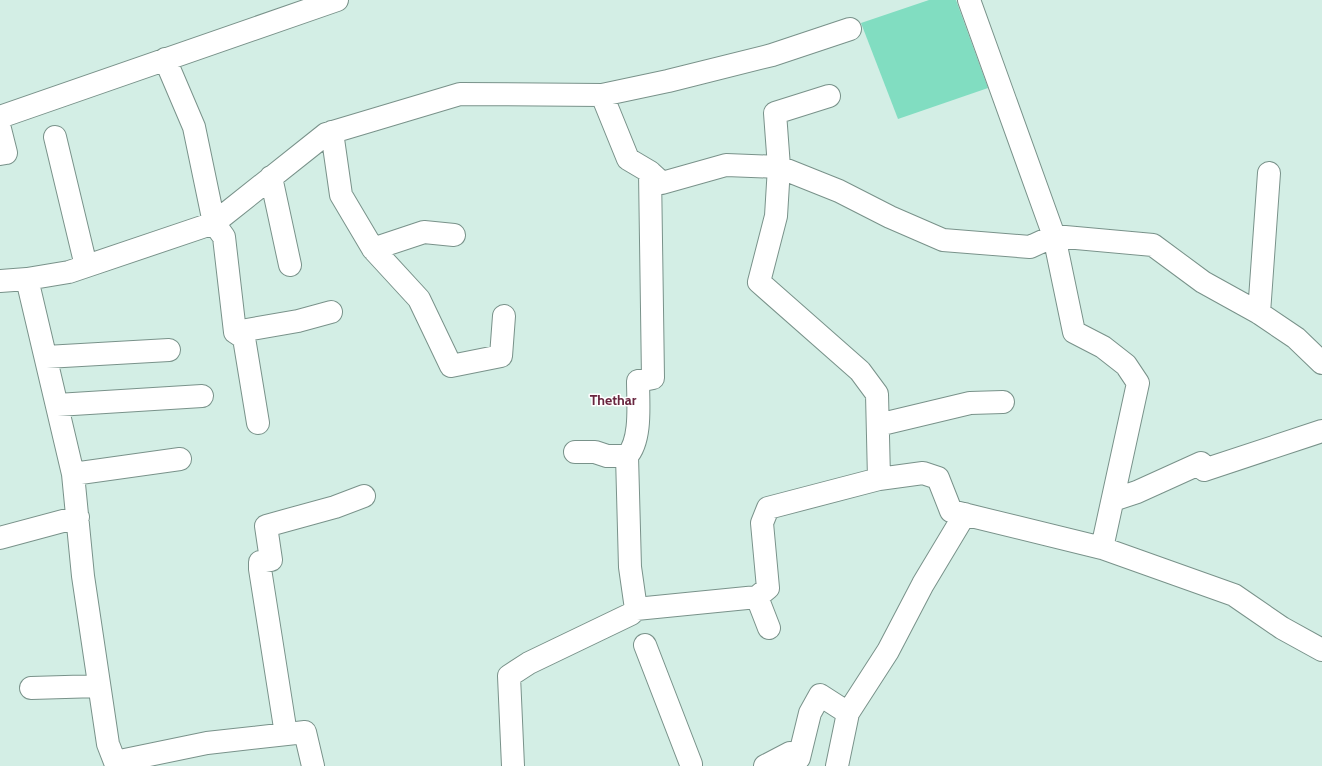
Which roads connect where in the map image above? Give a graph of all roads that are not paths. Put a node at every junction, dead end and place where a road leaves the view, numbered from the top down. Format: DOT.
graph roads {
  1 [pos="337,0"];
  2 [pos="969,0"];
  3 [pos="850,29"];
  4 [pos="165,60"];
  5 [pos="602,95"];
  6 [pos="829,96"];
  7 [pos="0,117"];
  8 [pos="0,129"];
  9 [pos="332,132"];
  10 [pos="55,137"];
  11 [pos="0,154"];
  12 [pos="779,167"];
  13 [pos="650,172"];
  14 [pos="1269,173"];
  15 [pos="271,177"];
  16 [pos="214,223"];
  17 [pos="454,235"];
  18 [pos="1054,236"];
  19 [pos="373,249"];
  20 [pos="290,265"];
  21 [pos="86,266"];
  22 [pos="27,279"];
  23 [pos="0,281"];
  24 [pos="331,312"];
  25 [pos="1259,313"];
  26 [pos="504,316"];
  27 [pos="235,332"];
  28 [pos="169,350"];
  29 [pos="46,357"];
  30 [pos="1322,363"];
  31 [pos="202,396"];
  32 [pos="1003,402"];
  33 [pos="57,405"];
  34 [pos="258,423"];
  35 [pos="878,425"];
  36 [pos="1322,431"];
  37 [pos="576,452"];
  38 [pos="627,456"];
  39 [pos="180,459"];
  40 [pos="74,474"];
  41 [pos="879,479"];
  42 [pos="364,496"];
  43 [pos="1113,500"];
  44 [pos="965,514"];
  45 [pos="78,517"];
  46 [pos="0,538"];
  47 [pos="1102,548"];
  48 [pos="757,597"];
  49 [pos="636,609"];
  50 [pos="769,628"];
  51 [pos="645,645"];
  52 [pos="1322,650"];
  53 [pos="99,686"];
  54 [pos="31,688"];
  55 [pos="848,713"];
  56 [pos="286,734"];
  57 [pos="688,765"];
  58 [pos="313,766"];
  59 [pos="513,766"];
  60 [pos="765,766"];
  61 [pos="838,766"];
  1 -- 4 [label="street"];
  2 -- 18 [label="street"];
  3 -- 5 [label="street"];
  4 -- 7 [label="street"];
  4 -- 16 [label="street"];
  5 -- 9 [label="street"];
  5 -- 13 [label="street"];
  6 -- 12 [label="street"];
  8 -- 11 [label="street"];
  9 -- 15 [label="street"];
  9 -- 19 [label="street"];
  10 -- 21 [label="street"];
  12 -- 13 [label="street"];
  12 -- 18 [label="street"];
  12 -- 35 [label="street"];
  13 -- 38 [label="street"];
  14 -- 25 [label="street"];
  15 -- 16 [label="street"];
  15 -- 20 [label="street"];
  16 -- 21 [label="street"];
  16 -- 27 [label="street"];
  17 -- 19 [label="street"];
  18 -- 25 [label="street"];
  18 -- 43 [label="street"];
  19 -- 26 [label="street"];
  21 -- 22 [label="street"];
  22 -- 23 [label="street"];
  22 -- 29 [label="street"];
  24 -- 27 [label="street"];
  25 -- 30 [label="street"];
  27 -- 34 [label="street"];
  28 -- 29 [label="street"];
  29 -- 33 [label="street"];
  31 -- 33 [label="street"];
  32 -- 35 [label="street"];
  33 -- 40 [label="street"];
  35 -- 41 [label="street"];
  36 -- 43 [label="street"];
  37 -- 38 [label="street"];
  38 -- 49 [label="street"];
  39 -- 40 [label="street"];
  40 -- 45 [label="street"];
  41 -- 44 [label="street"];
  41 -- 48 [label="street"];
  42 -- 56 [label="street"];
  43 -- 47 [label="street"];
  44 -- 47 [label="street"];
  44 -- 55 [label="street"];
  45 -- 46 [label="street"];
  45 -- 53 [label="street"];
  47 -- 52 [label="street"];
  48 -- 49 [label="street"];
  48 -- 50 [label="street"];
  49 -- 59 [label="street"];
  51 -- 57 [label="street"];
  53 -- 54 [label="street"];
  53 -- 56 [label="street"];
  55 -- 60 [label="street"];
  55 -- 61 [label="street"];
  56 -- 58 [label="street"];
}
